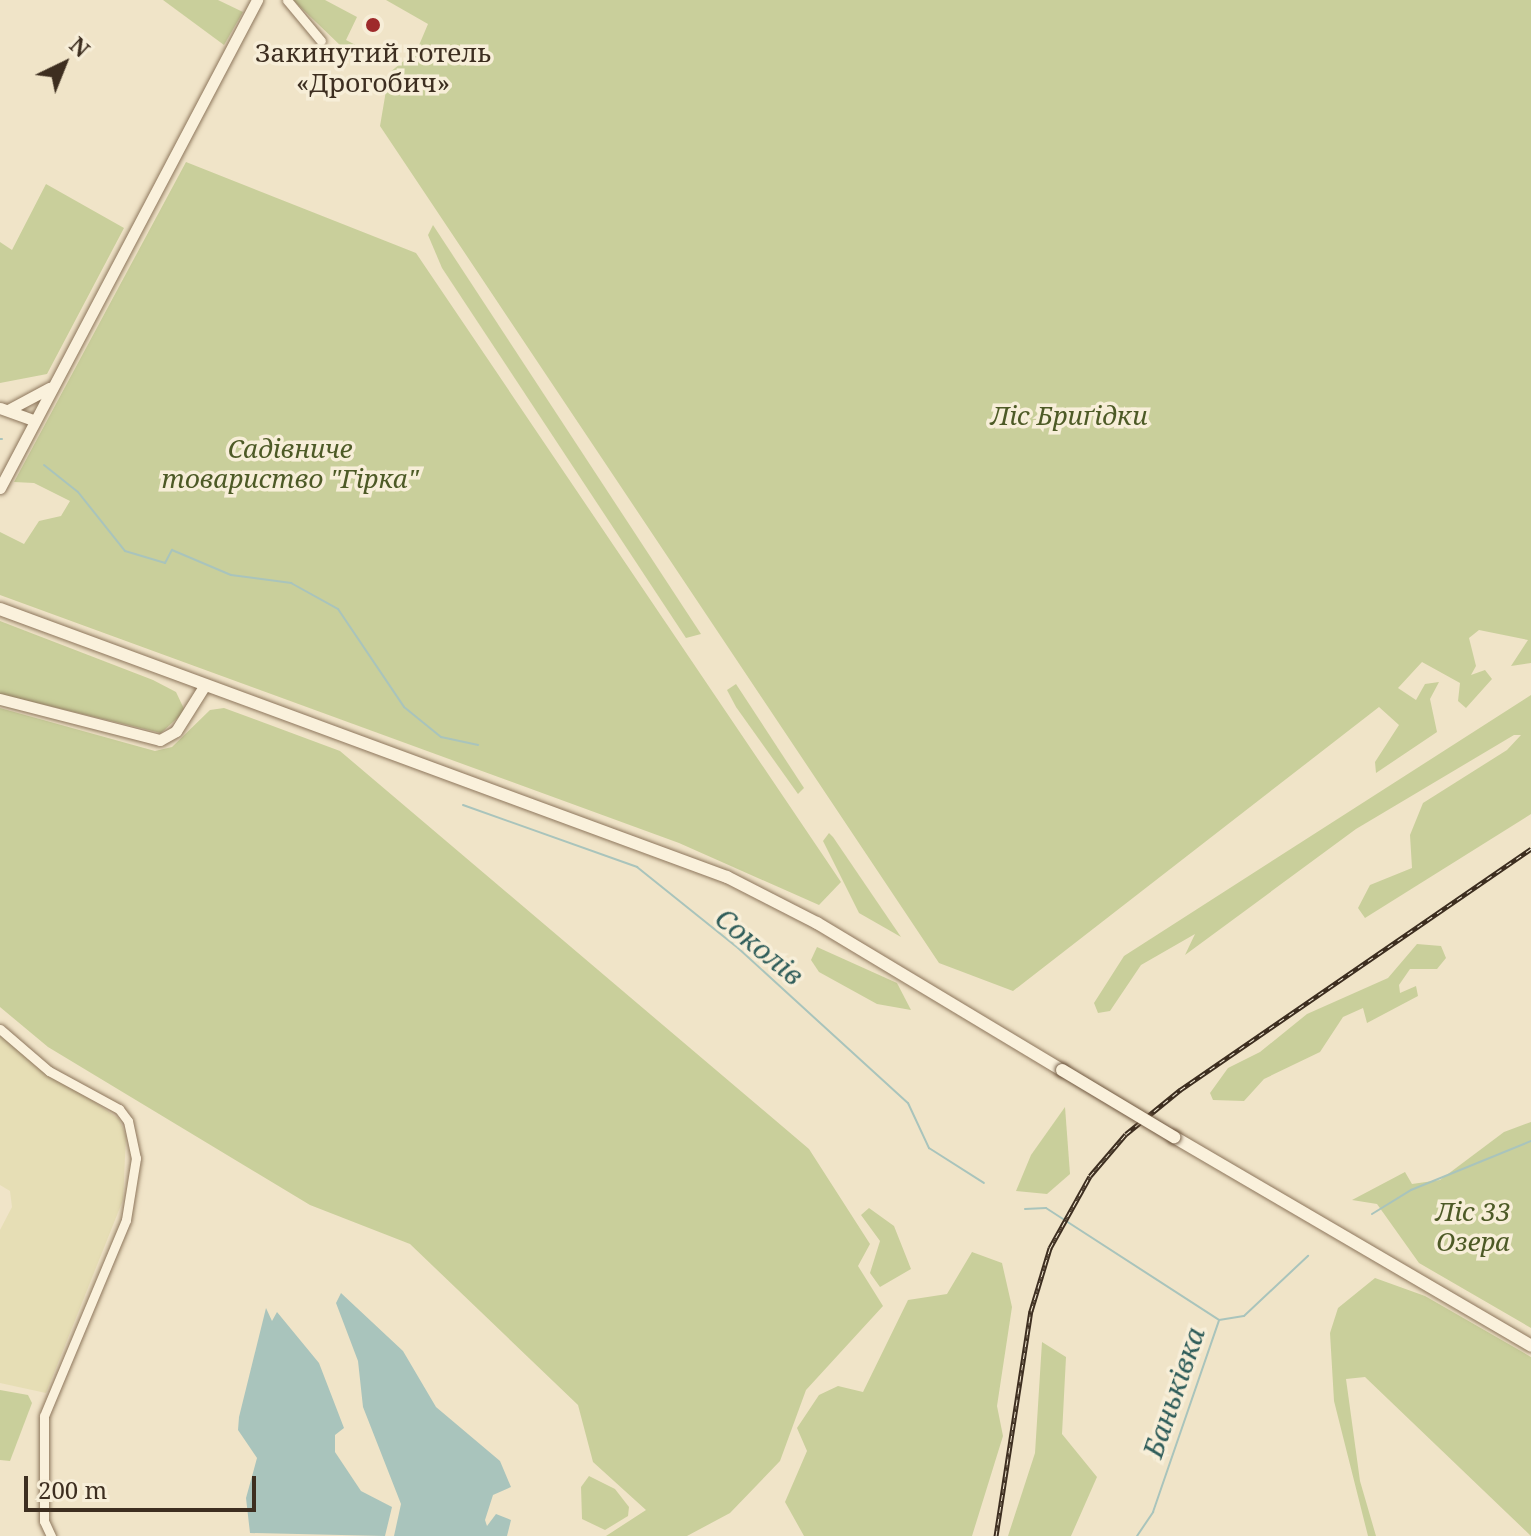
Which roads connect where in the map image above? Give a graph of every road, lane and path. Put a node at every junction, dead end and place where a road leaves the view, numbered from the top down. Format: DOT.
graph roads {
  1 [pos="257,0"];
  2 [pos="287,0"];
  3 [pos="321,41"];
  4 [pos="55,381"];
  5 [pos="4,409"];
  6 [pos="35,421"];
  7 [pos="0,488"];
  8 [pos="0,609"];
  9 [pos="205,685"];
  10 [pos="0,699"];
  11 [pos="0,1029"];
  12 [pos="1531,1346"];
  13 [pos="49,1536"];
  1 -- 4 [label="street"];
  2 -- 3 [label="street"];
  4 -- 5 [label="street"];
  4 -- 6 [label="street"];
  5 -- 6 [label="street"];
  6 -- 7 [label="street"];
  8 -- 9 [label="main road"];
  9 -- 10 [label="street"];
  9 -- 12 [label="main road, bridge"];
  11 -- 13 [label="street"];
}
